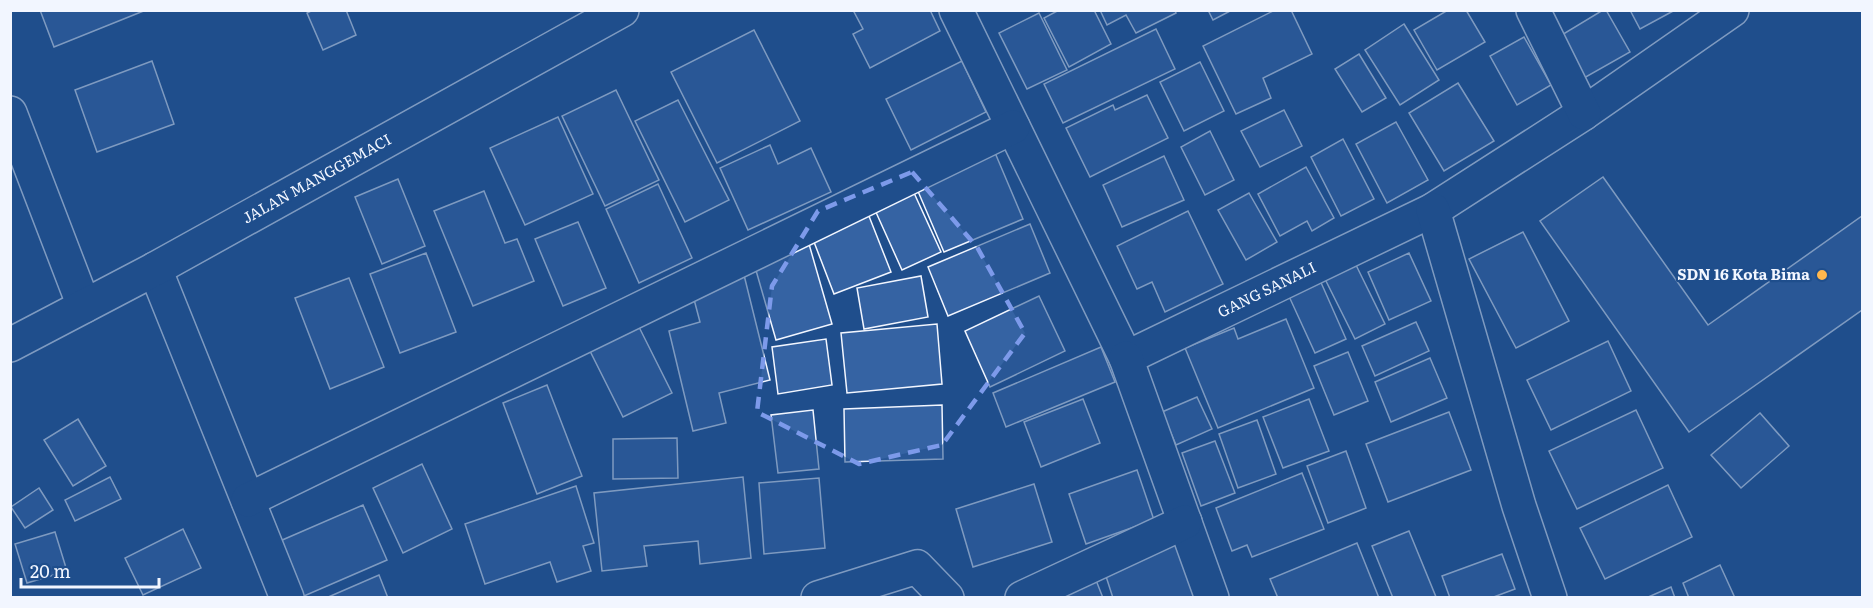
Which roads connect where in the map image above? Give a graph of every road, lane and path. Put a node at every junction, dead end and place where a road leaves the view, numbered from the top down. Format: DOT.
graph roads {
  1 [pos="622,10"];
  2 [pos="956,10"];
  3 [pos="1533,10"];
  4 [pos="1732,10"];
  5 [pos="10,112"];
  6 [pos="1584,113"];
  7 [pos="1013,127"];
  8 [pos="1433,210"];
  9 [pos="155,269"];
  10 [pos="84,306"];
  11 [pos="10,345"];
  12 [pos="1126,358"];
  13 [pos="248,500"];
  14 [pos="1185,522"];
  15 [pos="1540,595"];
  16 [pos="287,597"];
  17 [pos="818,597"];
  18 [pos="947,597"];
  19 [pos="1022,597"];
  20 [pos="1212,597"];
  1 -- 9 [label="street, JALAN MANGGEMACI"];
  2 -- 7 [label="street"];
  3 -- 6 [label="street"];
  4 -- 6 [label="street, GANG SANALI"];
  5 -- 10 [label="street"];
  6 -- 8 [label="street, GANG SANALI"];
  7 -- 12 [label="street"];
  7 -- 13 [label="street"];
  8 -- 12 [label="street, GANG SANALI"];
  8 -- 15 [label="street"];
  9 -- 10 [label="street, JALAN MANGGEMACI"];
  9 -- 13 [label="street"];
  10 -- 11 [label="street, JALAN MANGGEMACI"];
  12 -- 14 [label="street"];
  13 -- 16 [label="street"];
  14 -- 19 [label="street"];
  14 -- 20 [label="street"];
  17 -- 18 [label="street"];
}
